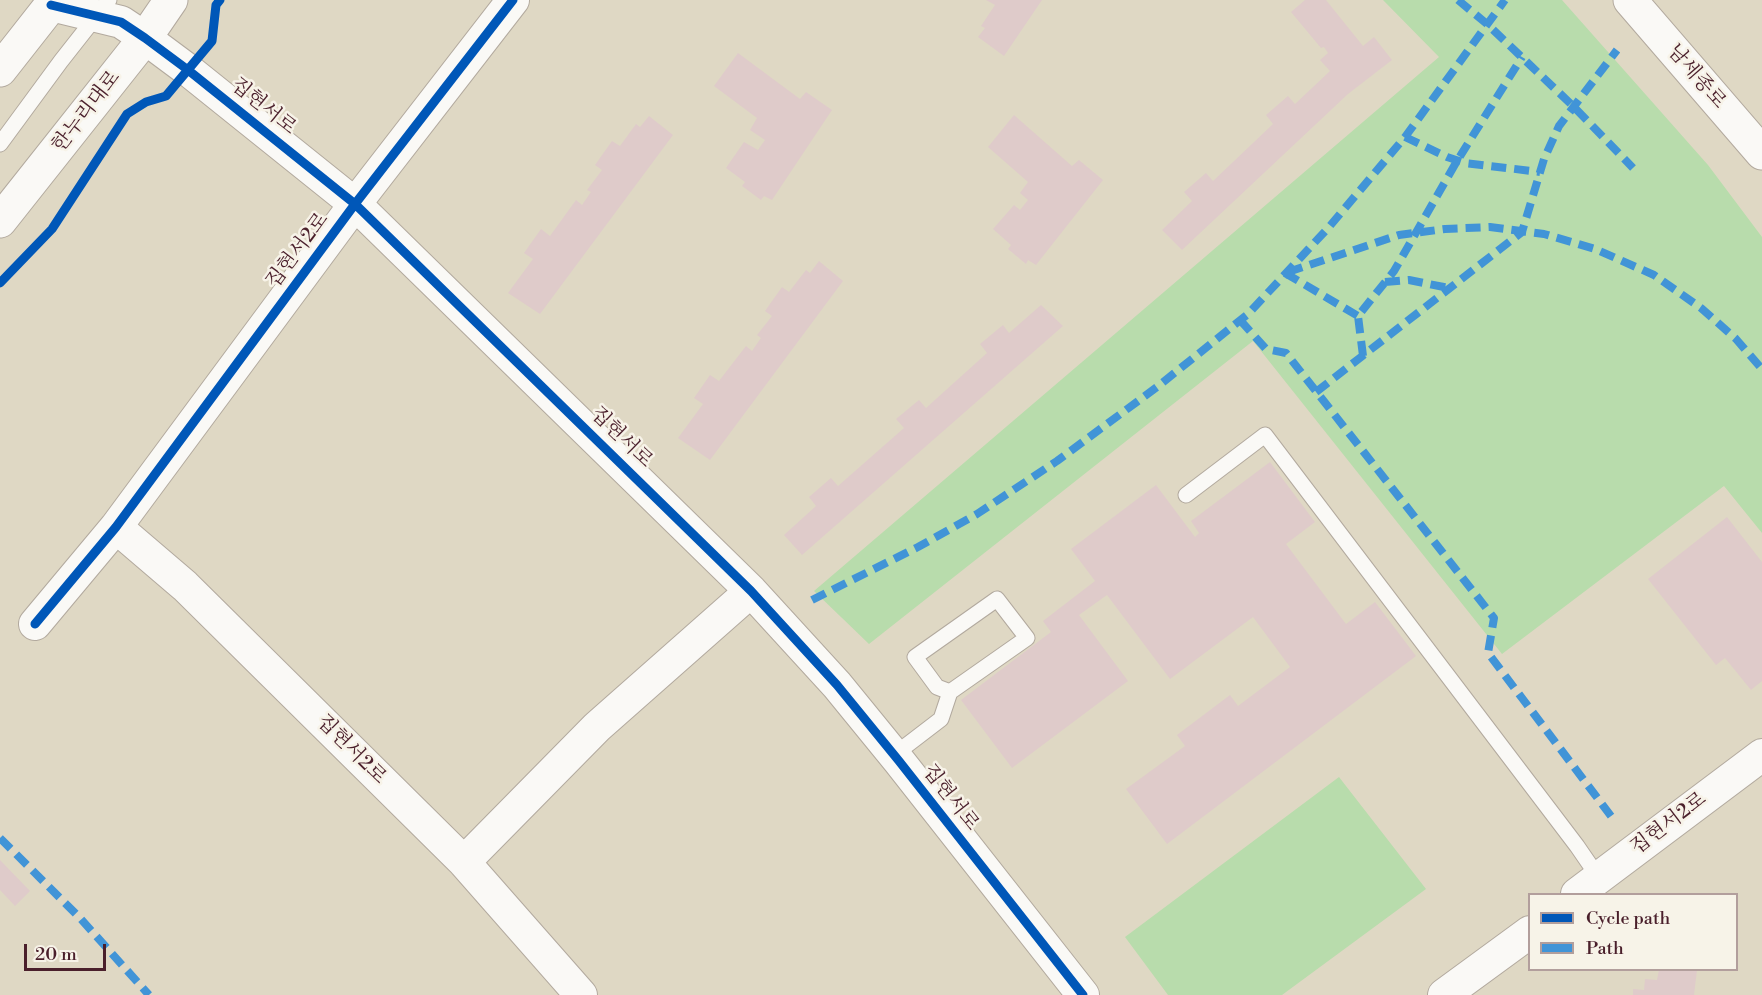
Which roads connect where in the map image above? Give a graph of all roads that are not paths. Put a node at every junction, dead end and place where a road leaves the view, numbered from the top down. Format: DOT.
graph roads {
  1 [pos="171,0"];
  2 [pos="513,0"];
  3 [pos="1630,0"];
  4 [pos="53,2"];
  5 [pos="103,8"];
  6 [pos="145,38"];
  7 [pos="0,70"];
  8 [pos="0,144"];
  9 [pos="1762,153"];
  10 [pos="355,204"];
  11 [pos="0,221"];
  12 [pos="1186,495"];
  13 [pos="116,527"];
  14 [pos="751,591"];
  15 [pos="35,624"];
  16 [pos="950,692"];
  17 [pos="894,755"];
  18 [pos="1762,755"];
  19 [pos="464,862"];
  20 [pos="1588,886"];
  21 [pos="1528,933"];
  22 [pos="581,995"];
  23 [pos="1083,995"];
  24 [pos="1444,995"];
  1 -- 6 [label="street, 한누리대로"];
  2 -- 10 [label="street, 집현서2로"];
  3 -- 9 [label="street, 남세종로"];
  4 -- 5 [label="street, 집현서로"];
  4 -- 7 [label="street"];
  5 -- 6 [label="street, 집현서로"];
  5 -- 8 [label="lane"];
  6 -- 10 [label="street, 집현서로"];
  6 -- 11 [label="street, 한누리대로"];
  10 -- 13 [label="street, 집현서2로"];
  10 -- 14 [label="street, 집현서로"];
  12 -- 20 [label="lane"];
  13 -- 15 [label="street"];
  13 -- 19 [label="street, 집현서2로"];
  14 -- 17 [label="street, 집현서로"];
  14 -- 19 [label="street"];
  16 -- 16 [label="lane"];
  16 -- 17 [label="lane"];
  17 -- 23 [label="street, 집현서로"];
  18 -- 20 [label="street, 집현서2로"];
  19 -- 22 [label="street, 집현서2로"];
  21 -- 24 [label="street"];
}
